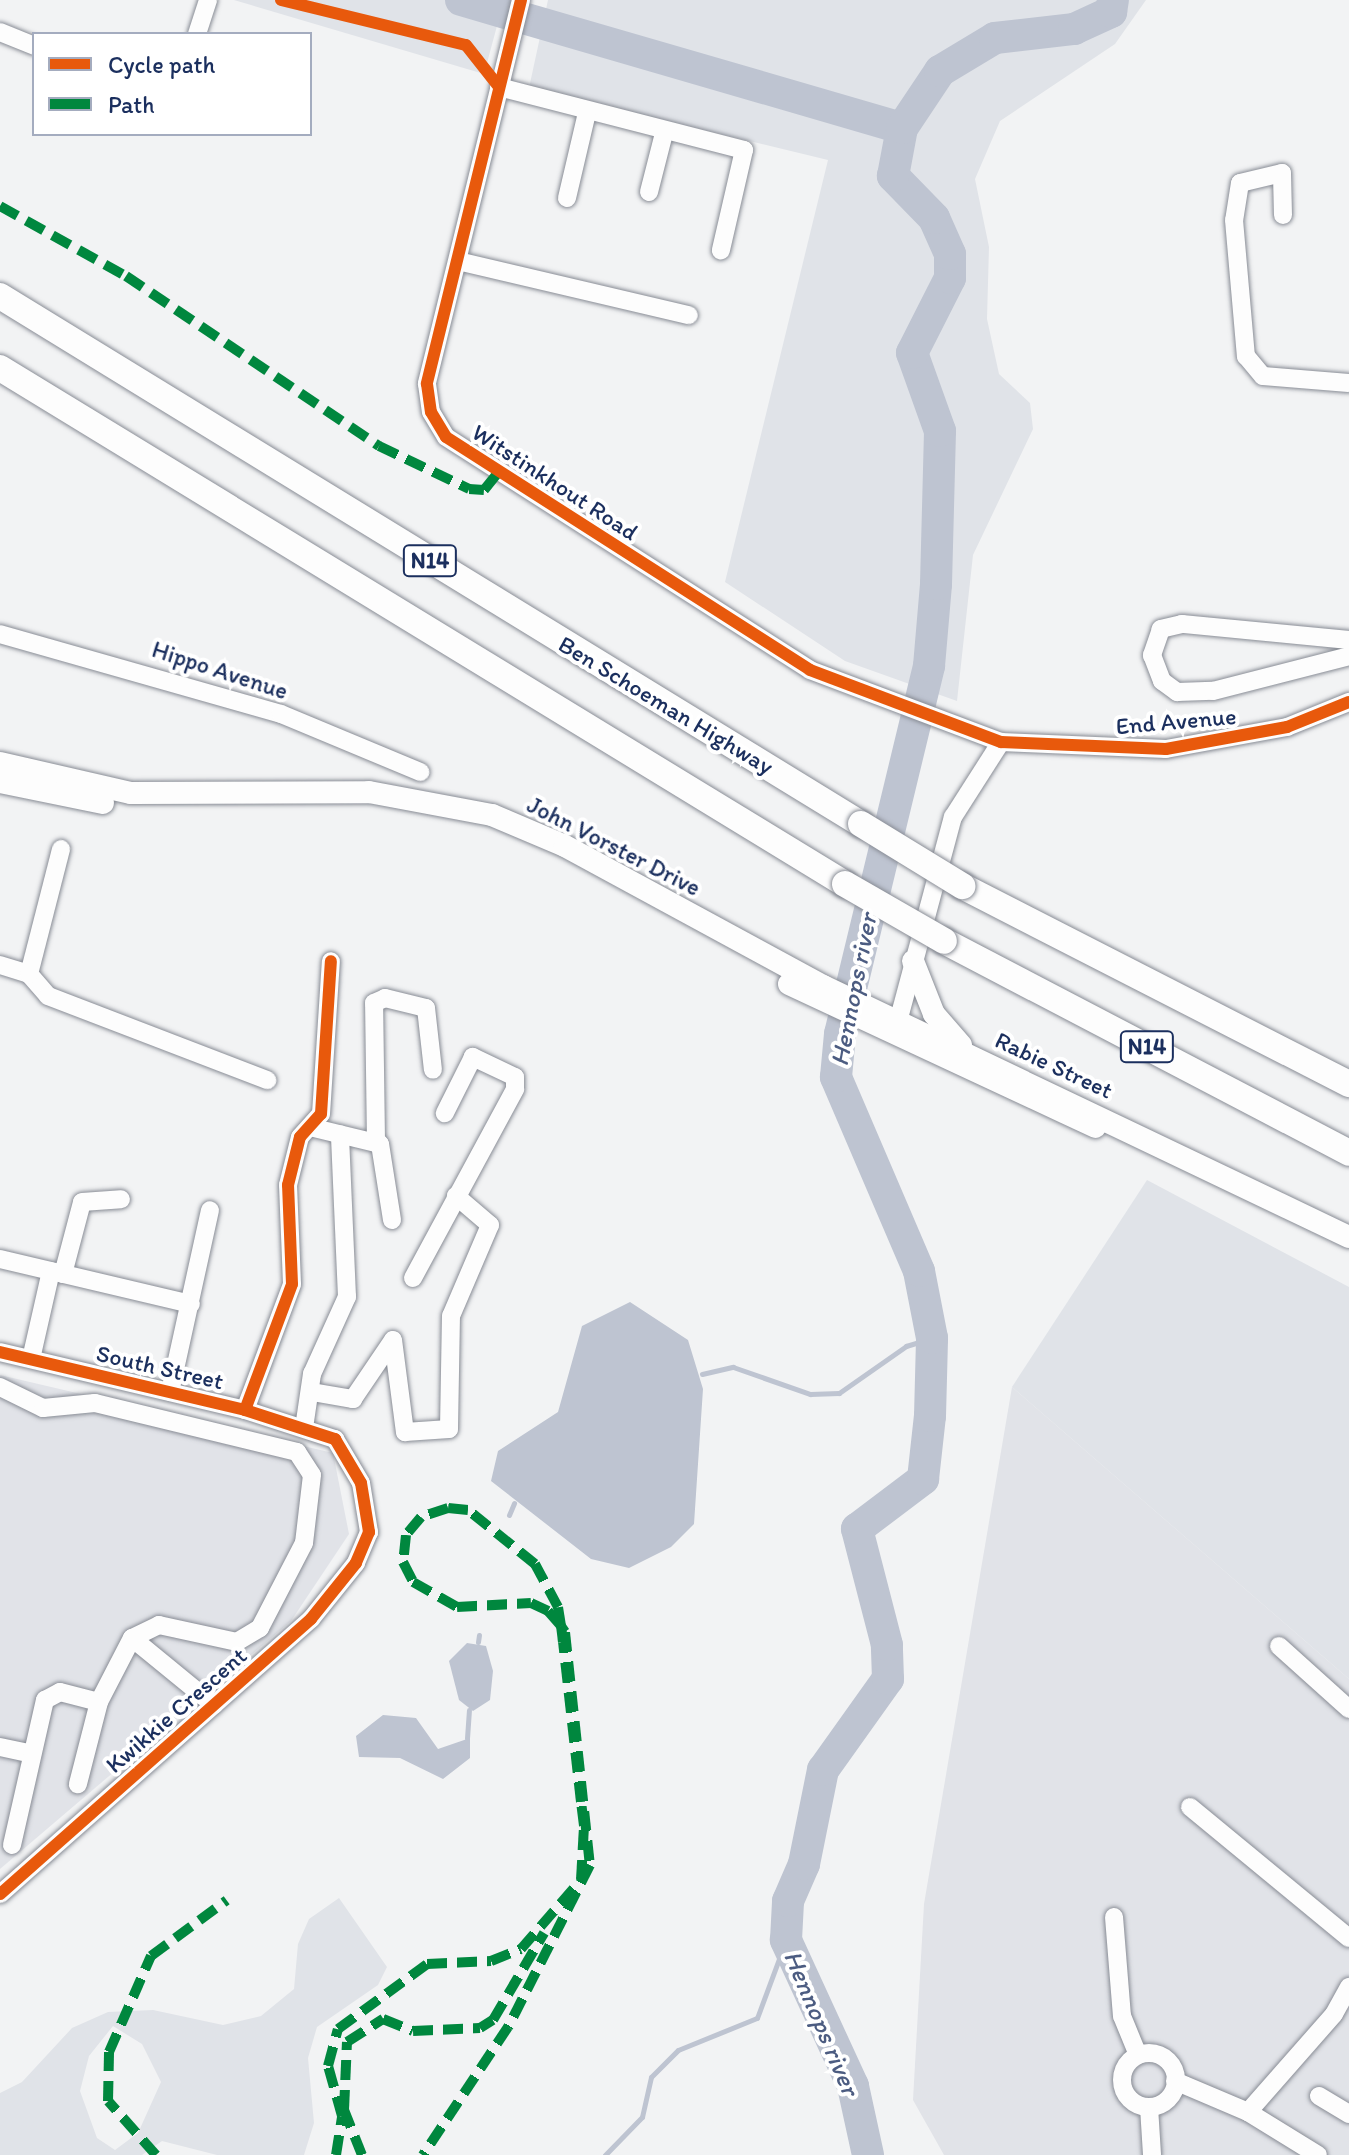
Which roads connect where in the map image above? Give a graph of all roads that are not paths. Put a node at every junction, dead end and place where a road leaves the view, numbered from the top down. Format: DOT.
graph roads {
  1 [pos="208,0"];
  2 [pos="521,0"];
  3 [pos="0,32"];
  4 [pos="198,32"];
  5 [pos="32,45"];
  6 [pos="500,84"];
  7 [pos="587,113"];
  8 [pos="664,133"];
  9 [pos="649,192"];
  10 [pos="567,198"];
  11 [pos="1283,215"];
  12 [pos="721,250"];
  13 [pos="458,261"];
  14 [pos="0,296"];
  15 [pos="689,315"];
  16 [pos="0,368"];
  17 [pos="1349,383"];
  18 [pos="0,634"];
  19 [pos="1349,640"];
  20 [pos="1349,656"];
  21 [pos="1349,702"];
  22 [pos="1001,742"];
  23 [pos="0,763"];
  24 [pos="420,772"];
  25 [pos="0,782"];
  26 [pos="61,849"];
  27 [pos="331,961"];
  28 [pos="913,961"];
  29 [pos="0,965"];
  30 [pos="29,974"];
  31 [pos="820,993"];
  32 [pos="896,1030"];
  33 [pos="980,1059"];
  34 [pos="433,1070"];
  35 [pos="267,1080"];
  36 [pos="1349,1084"];
  37 [pos="445,1113"];
  38 [pos="310,1127"];
  39 [pos="340,1134"];
  40 [pos="376,1141"];
  41 [pos="1349,1153"];
  42 [pos="1186,1160"];
  43 [pos="456,1196"];
  44 [pos="121,1199"];
  45 [pos="210,1210"];
  46 [pos="392,1220"];
  47 [pos="1349,1237"];
  48 [pos="0,1259"];
  49 [pos="57,1272"];
  50 [pos="413,1278"];
  51 [pos="191,1304"];
  52 [pos="0,1352"];
  53 [pos="31,1359"];
  54 [pos="0,1387"];
  55 [pos="170,1392"];
  56 [pos="312,1392"];
  57 [pos="245,1410"];
  58 [pos="304,1428"];
  59 [pos="365,1545"];
  60 [pos="132,1638"];
  61 [pos="1279,1646"];
  62 [pos="99,1702"];
  63 [pos="214,1705"];
  64 [pos="1349,1709"];
  65 [pos="0,1747"];
  66 [pos="32,1754"];
  67 [pos="78,1784"];
  68 [pos="1190,1807"];
  69 [pos="12,1845"];
  70 [pos="0,1894"];
  71 [pos="1114,1917"];
  72 [pos="1349,1938"];
  73 [pos="1349,1987"];
  74 [pos="1138,2055"];
  75 [pos="1175,2081"];
  76 [pos="1319,2096"];
  77 [pos="1149,2107"];
  78 [pos="1248,2112"];
  79 [pos="1349,2114"];
  80 [pos="1152,2155"];
  81 [pos="1318,2155"];
  1 -- 4 [label="street"];
  2 -- 6 [label="street, Witstinkhout Road"];
  3 -- 5 [label="street"];
  6 -- 7 [label="street"];
  6 -- 13 [label="street, Witstinkhout Road"];
  7 -- 8 [label="street"];
  7 -- 10 [label="street"];
  8 -- 9 [label="street"];
  8 -- 12 [label="street"];
  11 -- 17 [label="street"];
  13 -- 15 [label="street"];
  13 -- 22 [label="street, Witstinkhout Road"];
  14 -- 36 [label="highway, Ben Schoeman Highway / N14, bridge"];
  16 -- 41 [label="highway, N14, bridge"];
  18 -- 24 [label="street, Hippo Avenue"];
  19 -- 20 [label="street"];
  21 -- 22 [label="street, End Avenue"];
  22 -- 28 [label="street"];
  23 -- 31 [label="main road, John Vorster Drive"];
  25 -- 31 [label="main road, John Vorster Drive"];
  26 -- 30 [label="street"];
  27 -- 38 [label="street"];
  28 -- 32 [label="street"];
  28 -- 33 [label="main road"];
  29 -- 30 [label="street"];
  30 -- 35 [label="street"];
  31 -- 32 [label="main road, John Vorster Drive"];
  32 -- 33 [label="main road, Rabie Street"];
  32 -- 42 [label="main road, Rabie Street"];
  33 -- 42 [label="main road, Rabie Street"];
  34 -- 40 [label="street"];
  37 -- 43 [label="street"];
  38 -- 39 [label="street"];
  38 -- 57 [label="street"];
  39 -- 40 [label="street"];
  39 -- 56 [label="street"];
  40 -- 46 [label="street"];
  42 -- 47 [label="main road, Rabie Street"];
  43 -- 50 [label="street"];
  43 -- 56 [label="street"];
  44 -- 49 [label="street"];
  45 -- 51 [label="street"];
  48 -- 49 [label="street"];
  49 -- 51 [label="street"];
  49 -- 53 [label="street"];
  51 -- 55 [label="street"];
  52 -- 53 [label="street, South Street"];
  53 -- 55 [label="street, South Street"];
  54 -- 60 [label="street"];
  55 -- 57 [label="street, South Street"];
  56 -- 58 [label="street"];
  57 -- 58 [label="street, South Street"];
  58 -- 59 [label="street, South Street"];
  59 -- 63 [label="street, Kwikkie Crescent"];
  60 -- 62 [label="street"];
  60 -- 63 [label="street"];
  61 -- 64 [label="street"];
  62 -- 66 [label="street"];
  62 -- 67 [label="street"];
  63 -- 70 [label="street, Kwikkie Crescent"];
  65 -- 66 [label="street"];
  66 -- 69 [label="street"];
  68 -- 72 [label="street"];
  71 -- 74 [label="street"];
  73 -- 78 [label="street"];
  74 -- 75 [label="street"];
  74 -- 77 [label="street"];
  75 -- 77 [label="street"];
  75 -- 78 [label="street"];
  76 -- 79 [label="street"];
  77 -- 80 [label="street"];
  78 -- 81 [label="street"];
}
